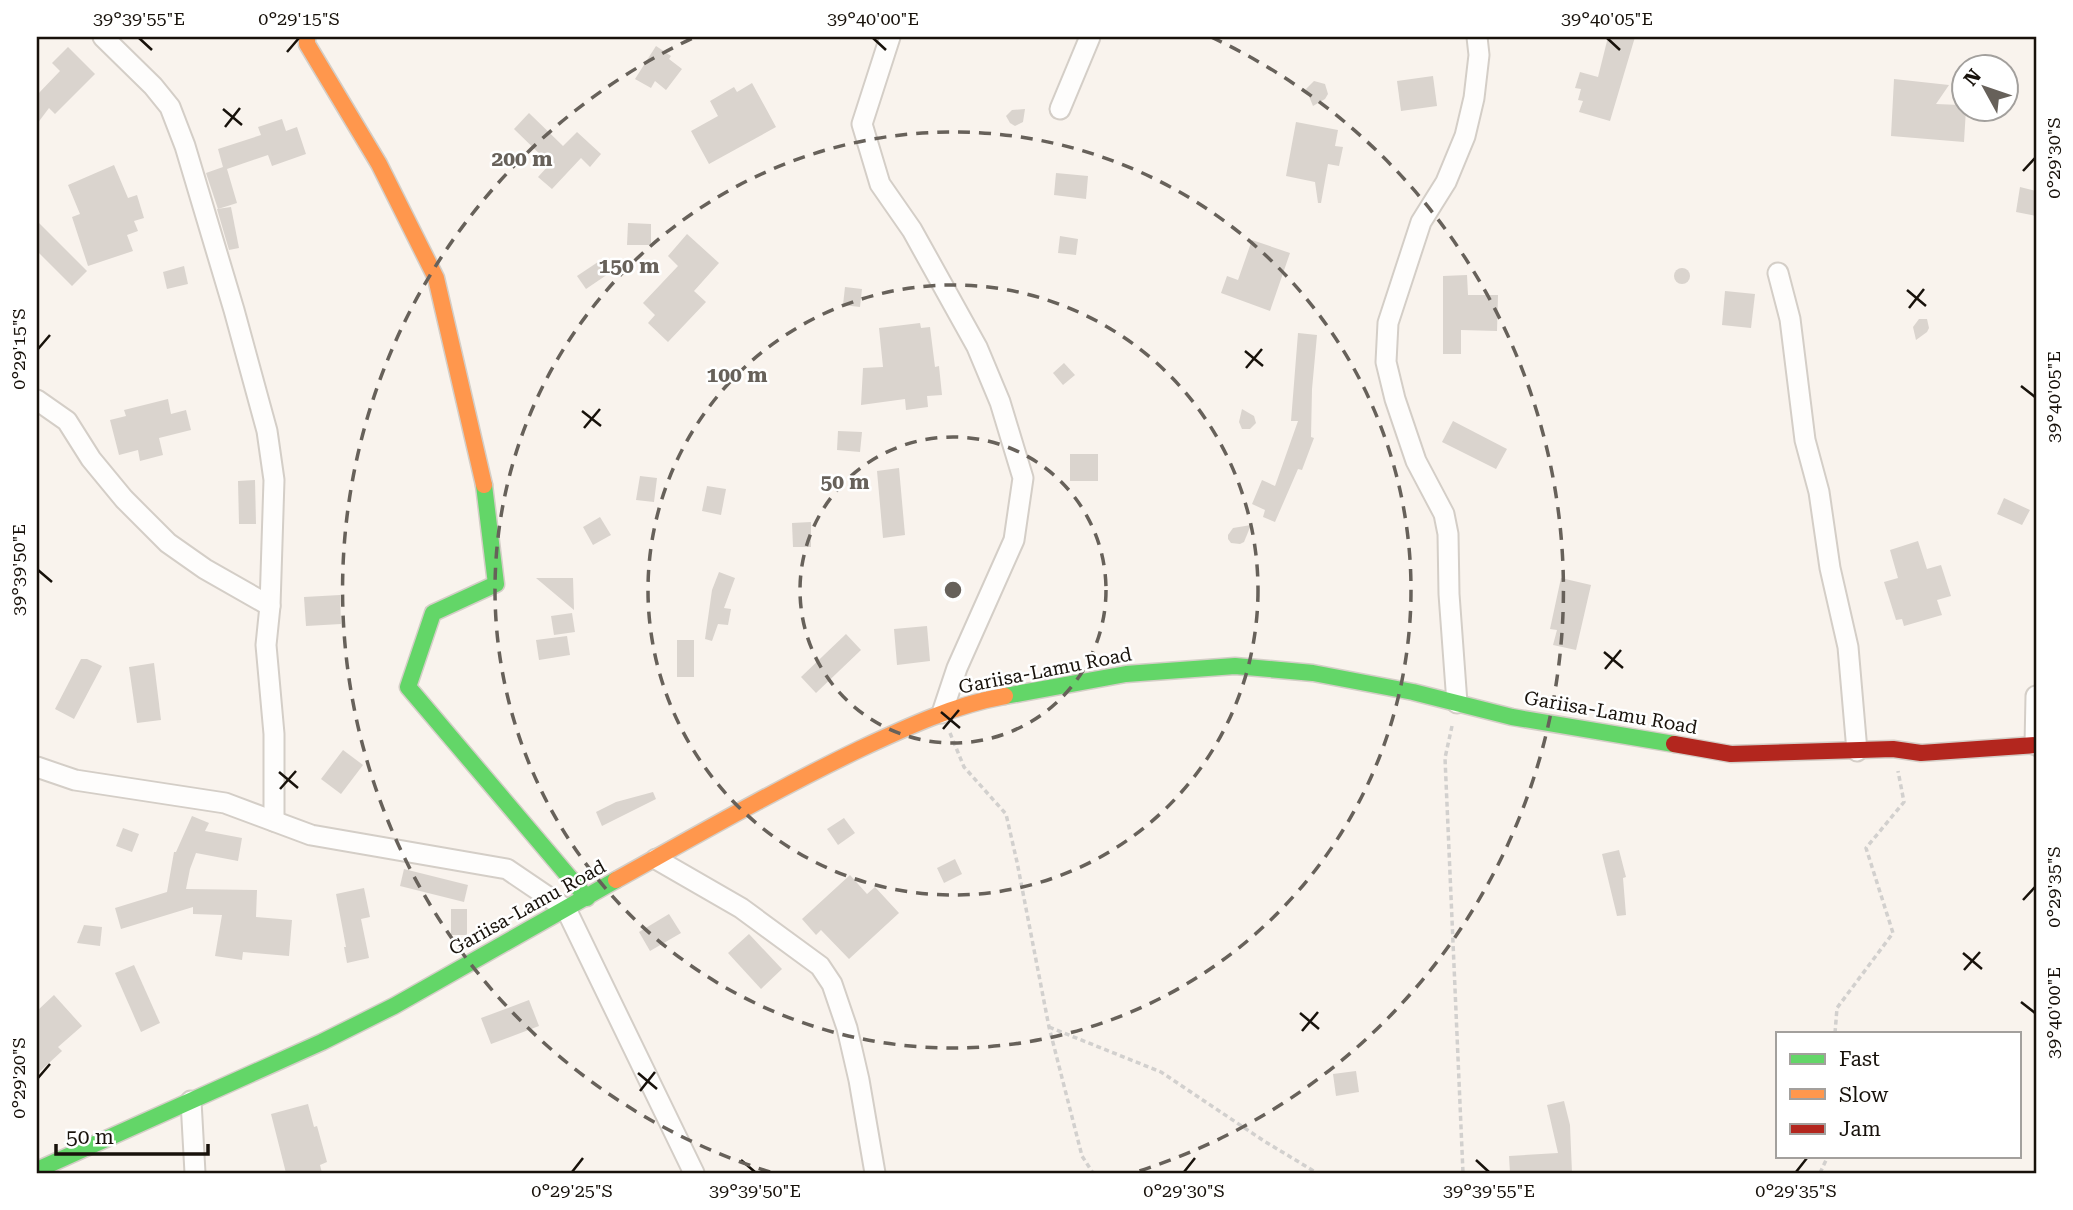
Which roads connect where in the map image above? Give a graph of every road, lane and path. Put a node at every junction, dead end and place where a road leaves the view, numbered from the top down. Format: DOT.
graph roads {
  1 [pos="103,37"];
  2 [pos="307,37"];
  3 [pos="890,37"];
  4 [pos="1090,37"];
  5 [pos="1477,37"];
  6 [pos="1060,109"];
  7 [pos="1779,273"];
  8 [pos="37,400"];
  9 [pos="270,606"];
  10 [pos="2036,696"];
  11 [pos="1457,703"];
  12 [pos="942,713"];
  13 [pos="2036,745"];
  14 [pos="1893,749"];
  15 [pos="1857,751"];
  16 [pos="37,767"];
  17 [pos="274,821"];
  18 [pos="656,859"];
  19 [pos="587,898"];
  20 [pos="566,909"];
  21 [pos="1049,1027"];
  22 [pos="1835,1032"];
  23 [pos="191,1101"];
  24 [pos="37,1170"];
  25 [pos="195,1173"];
  26 [pos="694,1173"];
  27 [pos="875,1173"];
  28 [pos="1093,1173"];
  29 [pos="1317,1173"];
  30 [pos="1463,1173"];
  1 -- 9 [label="street"];
  2 -- 19 [label="street"];
  3 -- 12 [label="street"];
  4 -- 6 [label="street"];
  5 -- 11 [label="street"];
  7 -- 15 [label="street"];
  8 -- 9 [label="street"];
  9 -- 17 [label="street"];
  10 -- 13 [label="street"];
  11 -- 12 [label="street, Gariisa-Lamu Road"];
  11 -- 15 [label="street, Gariisa-Lamu Road"];
  11 -- 30 [label="path"];
  12 -- 18 [label="street, Gariisa-Lamu Road"];
  12 -- 21 [label="path"];
  13 -- 14 [label="street, Gariisa-Lamu Road"];
  14 -- 15 [label="street, Gariisa-Lamu Road"];
  14 -- 22 [label="path"];
  16 -- 17 [label="street"];
  17 -- 20 [label="street"];
  18 -- 19 [label="street, Gariisa-Lamu Road"];
  18 -- 27 [label="street"];
  19 -- 20 [label="street, Gariisa-Lamu Road"];
  20 -- 23 [label="street, Gariisa-Lamu Road"];
  20 -- 26 [label="street"];
  21 -- 28 [label="path"];
  21 -- 29 [label="path"];
  23 -- 24 [label="street, Gariisa-Lamu Road"];
  23 -- 25 [label="street"];
}
